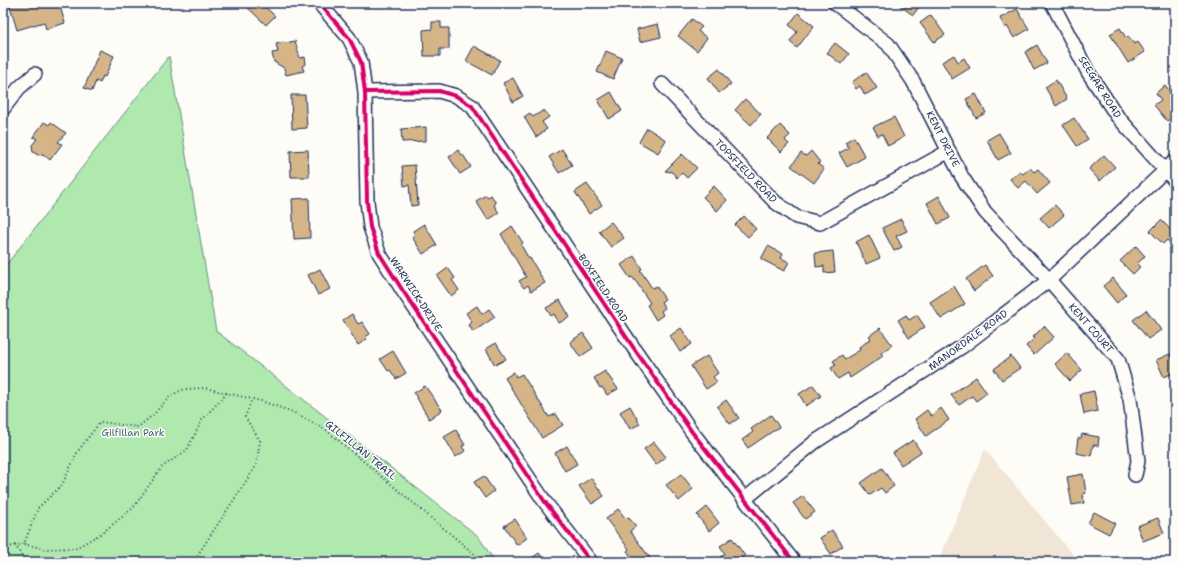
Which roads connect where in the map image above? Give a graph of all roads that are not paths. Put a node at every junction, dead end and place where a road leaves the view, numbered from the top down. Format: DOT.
graph roads {
  1 [pos="319,3"];
  2 [pos="835,3"];
  3 [pos="1052,3"];
  4 [pos="35,74"];
  5 [pos="662,84"];
  6 [pos="365,92"];
  7 [pos="3,109"];
  8 [pos="949,151"];
  9 [pos="1175,161"];
  10 [pos="1164,170"];
  11 [pos="1175,182"];
  12 [pos="1049,280"];
  13 [pos="1135,475"];
  14 [pos="744,499"];
  15 [pos="591,562"];
  16 [pos="794,562"];
  1 -- 6 [label="street, WARWICK DRIVE"];
  2 -- 8 [label="street, KENT DRIVE"];
  3 -- 10 [label="street, SEEGAR ROAD"];
  4 -- 7 [label="street"];
  5 -- 8 [label="street, TOPSFIELD ROAD"];
  6 -- 14 [label="street, BOXFIELD ROAD"];
  6 -- 15 [label="street, WARWICK DRIVE"];
  8 -- 12 [label="street, KENT DRIVE"];
  9 -- 10 [label="street, MANORDALE ROAD"];
  10 -- 11 [label="street, SEEGAR ROAD"];
  10 -- 12 [label="street, MANORDALE ROAD"];
  12 -- 13 [label="street, KENT COURT"];
  12 -- 14 [label="street, MANORDALE ROAD"];
  14 -- 16 [label="street, BOXFIELD ROAD"];
}
